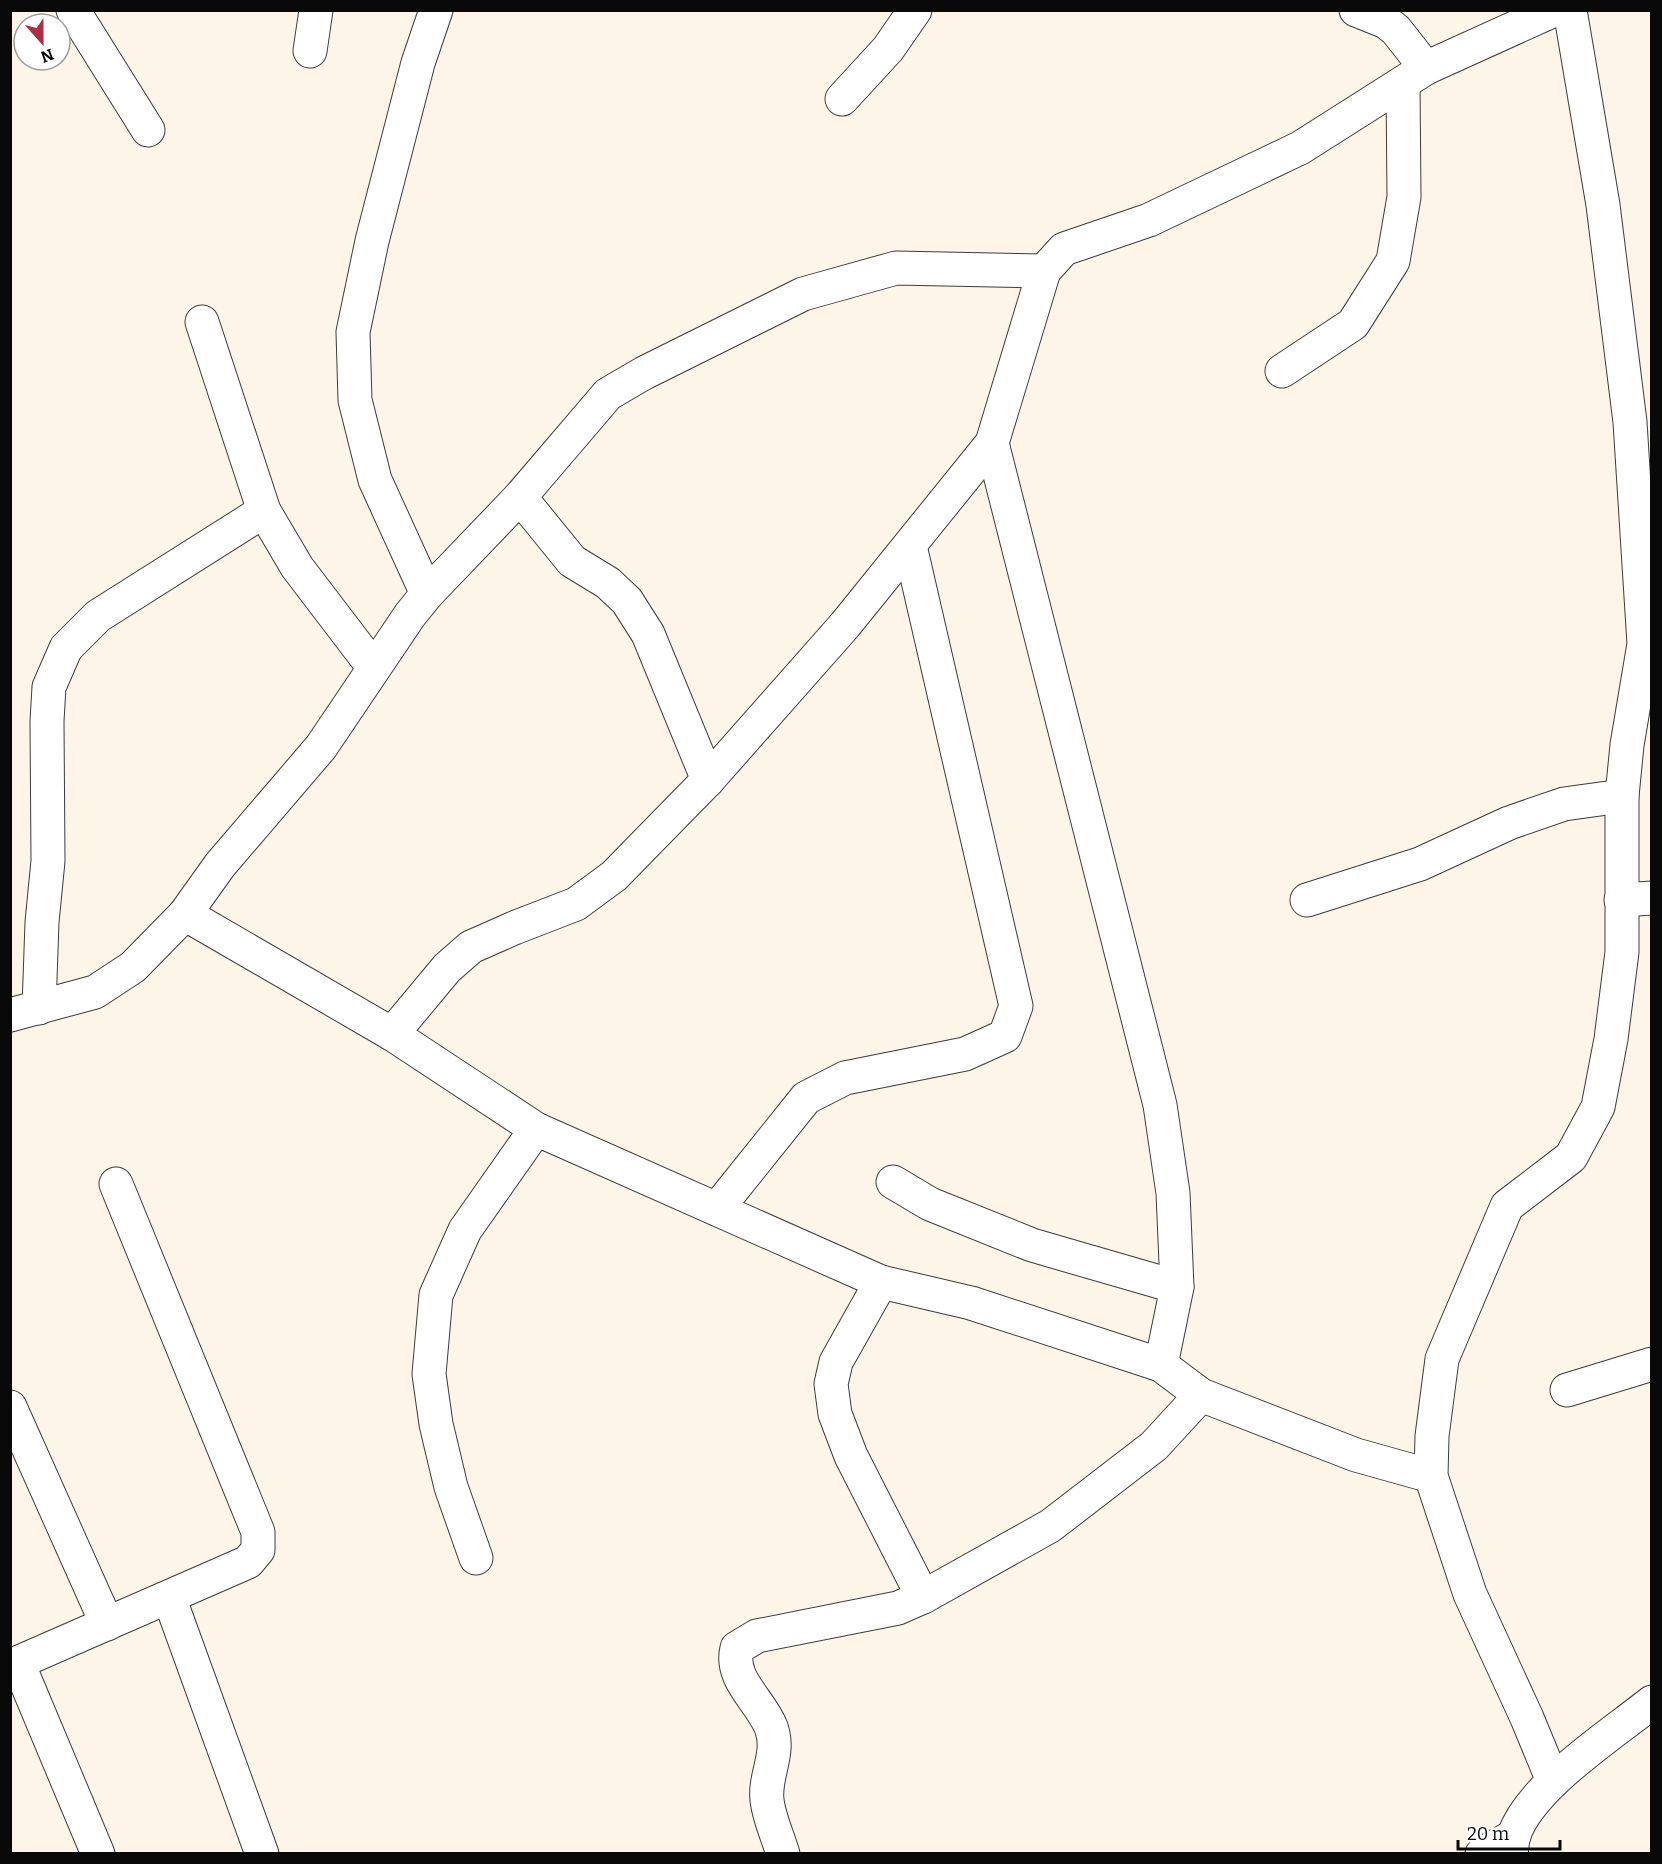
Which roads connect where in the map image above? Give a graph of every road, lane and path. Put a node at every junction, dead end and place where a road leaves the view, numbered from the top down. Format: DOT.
graph roads {
  1 [pos="73,10"];
  2 [pos="316,10"];
  3 [pos="436,10"];
  4 [pos="915,10"];
  5 [pos="1356,10"];
  6 [pos="1554,10"];
  7 [pos="1570,10"];
  8 [pos="310,51"];
  9 [pos="1415,76"];
  10 [pos="842,99"];
  11 [pos="148,130"];
  12 [pos="1044,271"];
  13 [pos="201,322"];
  14 [pos="1282,371"];
  15 [pos="992,443"];
  16 [pos="520,497"];
  17 [pos="264,511"];
  18 [pos="910,546"];
  19 [pos="427,594"];
  20 [pos="374,668"];
  21 [pos="708,780"];
  22 [pos="1622,796"];
  23 [pos="1636,899"];
  24 [pos="1307,900"];
  25 [pos="185,914"];
  26 [pos="25,1012"];
  27 [pos="392,1034"];
  28 [pos="536,1129"];
  29 [pos="893,1182"];
  30 [pos="116,1184"];
  31 [pos="717,1209"];
  32 [pos="881,1282"];
  33 [pos="1177,1287"];
  34 [pos="1161,1365"];
  35 [pos="1652,1365"];
  36 [pos="1567,1390"];
  37 [pos="1201,1395"];
  38 [pos="10,1407"];
  39 [pos="1431,1476"];
  40 [pos="476,1558"];
  41 [pos="169,1597"];
  42 [pos="923,1597"];
  43 [pos="107,1624"];
  44 [pos="14,1664"];
  45 [pos="1652,1702"];
  46 [pos="1552,1781"];
  47 [pos="1513,1845"];
  48 [pos="98,1854"];
  49 [pos="262,1854"];
  50 [pos="783,1854"];
  51 [pos="1482,1854"];
  1 -- 11 [label="street"];
  2 -- 8 [label="street"];
  3 -- 19 [label="street"];
  4 -- 10 [label="street"];
  5 -- 9 [label="street"];
  6 -- 9 [label="street"];
  7 -- 22 [label="street"];
  9 -- 12 [label="street"];
  9 -- 14 [label="street"];
  12 -- 15 [label="street"];
  12 -- 16 [label="street"];
  13 -- 17 [label="street"];
  15 -- 18 [label="street"];
  15 -- 33 [label="street"];
  16 -- 19 [label="street"];
  16 -- 21 [label="street"];
  17 -- 20 [label="street"];
  17 -- 26 [label="street"];
  18 -- 21 [label="street"];
  18 -- 31 [label="street"];
  19 -- 20 [label="street"];
  20 -- 25 [label="street"];
  21 -- 27 [label="street"];
  22 -- 23 [label="street"];
  22 -- 24 [label="street"];
  23 -- 39 [label="street"];
  25 -- 26 [label="street"];
  25 -- 27 [label="street"];
  27 -- 28 [label="street"];
  28 -- 31 [label="street"];
  28 -- 40 [label="street"];
  29 -- 33 [label="street"];
  30 -- 41 [label="street"];
  31 -- 32 [label="street"];
  32 -- 34 [label="street"];
  32 -- 42 [label="street"];
  33 -- 34 [label="street"];
  34 -- 37 [label="street"];
  35 -- 36 [label="street"];
  37 -- 39 [label="street"];
  37 -- 42 [label="street"];
  38 -- 43 [label="street"];
  39 -- 46 [label="street"];
  41 -- 43 [label="street"];
  41 -- 49 [label="street"];
  42 -- 50 [label="street"];
  43 -- 44 [label="street"];
  44 -- 48 [label="street"];
  45 -- 46 [label="street"];
  46 -- 47 [label="street"];
  47 -- 51 [label="street"];
}
